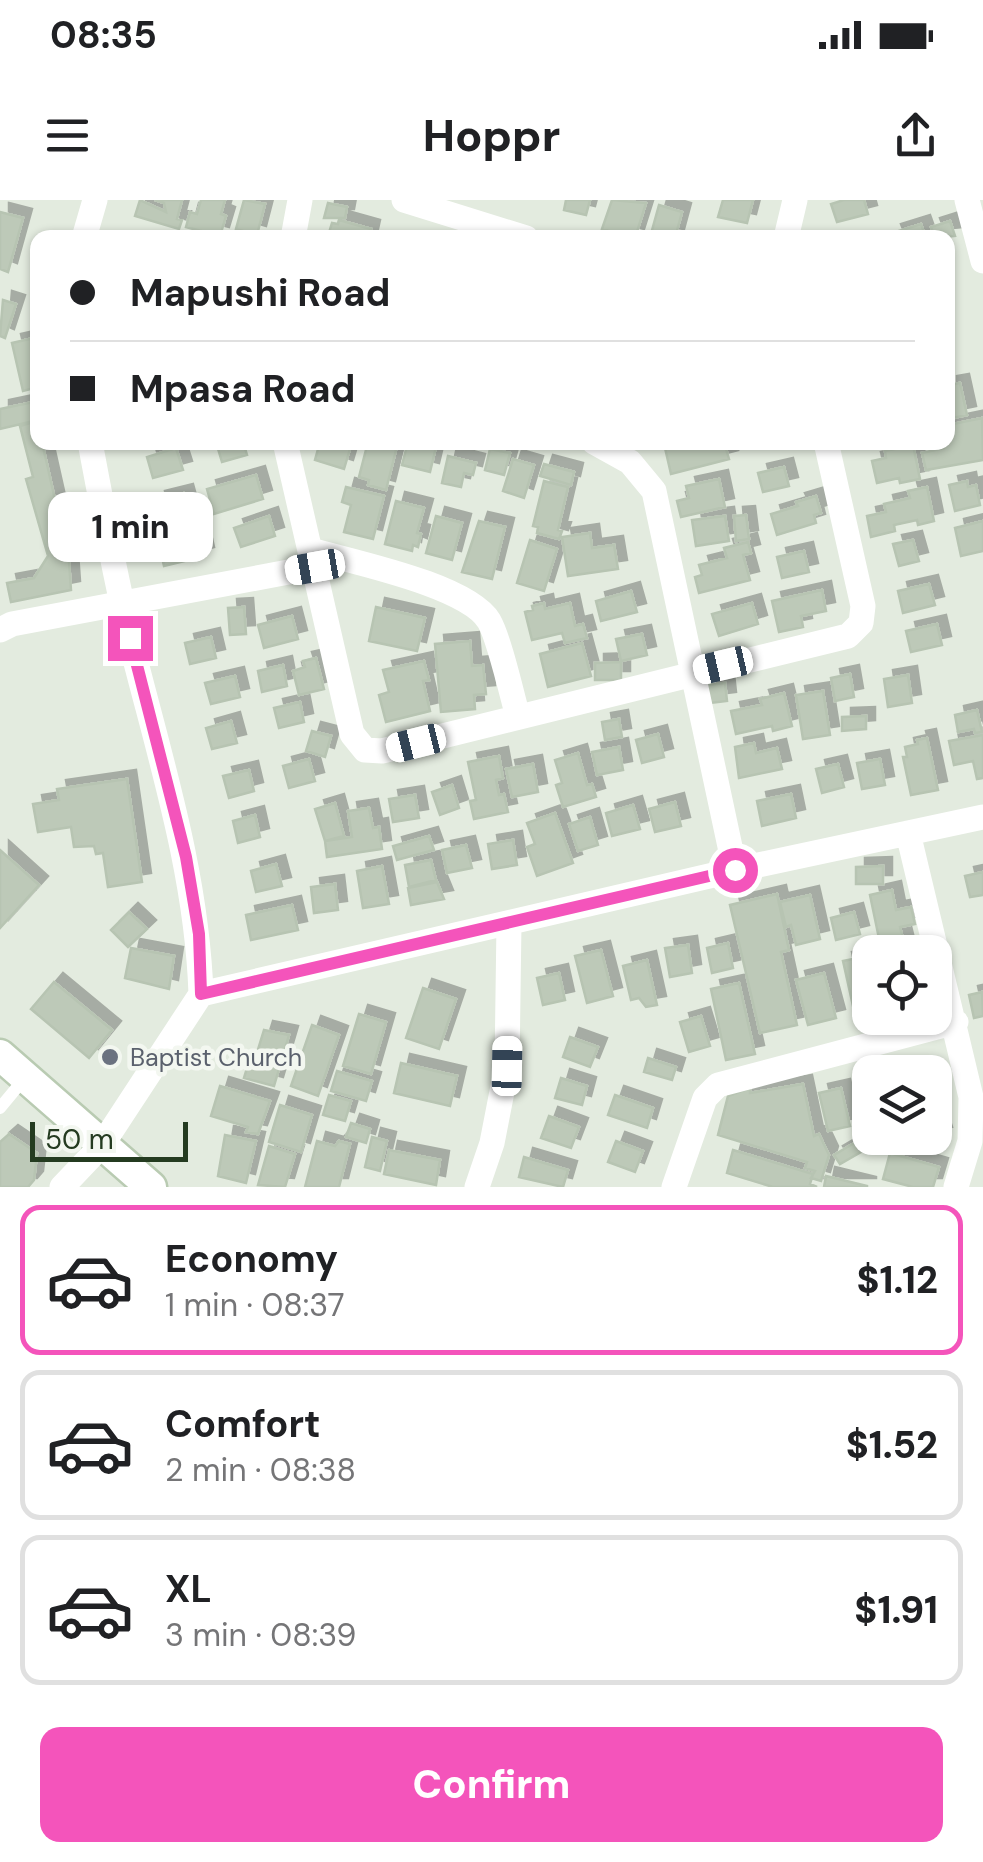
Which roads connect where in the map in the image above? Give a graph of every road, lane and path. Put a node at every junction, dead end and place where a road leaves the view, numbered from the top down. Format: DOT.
graph roads {
  1 [pos="95,200"];
  2 [pos="300,200"];
  3 [pos="404,200"];
  4 [pos="794,200"];
  5 [pos="967,200"];
  6 [pos="86,230"];
  7 [pos="294,230"];
  8 [pos="500,230"];
  9 [pos="788,230"];
  10 [pos="983,261"];
  11 [pos="92,450"];
  12 [pos="287,450"];
  13 [pos="608,450"];
  14 [pos="828,450"];
  15 [pos="313,559"];
  16 [pos="121,602"];
  17 [pos="0,630"];
  18 [pos="691,673"];
  19 [pos="518,717"];
  20 [pos="983,818"];
  21 [pos="908,833"];
  22 [pos="735,870"];
  23 [pos="509,923"];
  24 [pos="201,994"];
  25 [pos="956,1022"];
  26 [pos="0,1055"];
  27 [pos="25,1077"];
  28 [pos="0,1108"];
  29 [pos="102,1144"];
  30 [pos="62,1187"];
  31 [pos="151,1187"];
  32 [pos="477,1187"];
  33 [pos="674,1187"];
  34 [pos="956,1187"];
  1 -- 6 [label="street"];
  2 -- 7 [label="street"];
  3 -- 8 [label="street"];
  4 -- 9 [label="street"];
  5 -- 10 [label="street"];
  11 -- 16 [label="street"];
  12 -- 15 [label="street"];
  13 -- 18 [label="street"];
  14 -- 18 [label="street"];
  15 -- 16 [label="street"];
  15 -- 19 [label="street"];
  15 -- 19 [label="street"];
  16 -- 17 [label="street"];
  16 -- 24 [label="street"];
  18 -- 19 [label="street"];
  18 -- 22 [label="street"];
  20 -- 21 [label="street"];
  21 -- 22 [label="street"];
  21 -- 25 [label="street"];
  22 -- 23 [label="street"];
  23 -- 24 [label="street"];
  23 -- 32 [label="street"];
  24 -- 29 [label="street"];
  25 -- 33 [label="street"];
  25 -- 34 [label="street"];
  26 -- 27 [label="street"];
  27 -- 28 [label="lane"];
  27 -- 29 [label="street"];
  29 -- 30 [label="street"];
  29 -- 31 [label="street"];
}
